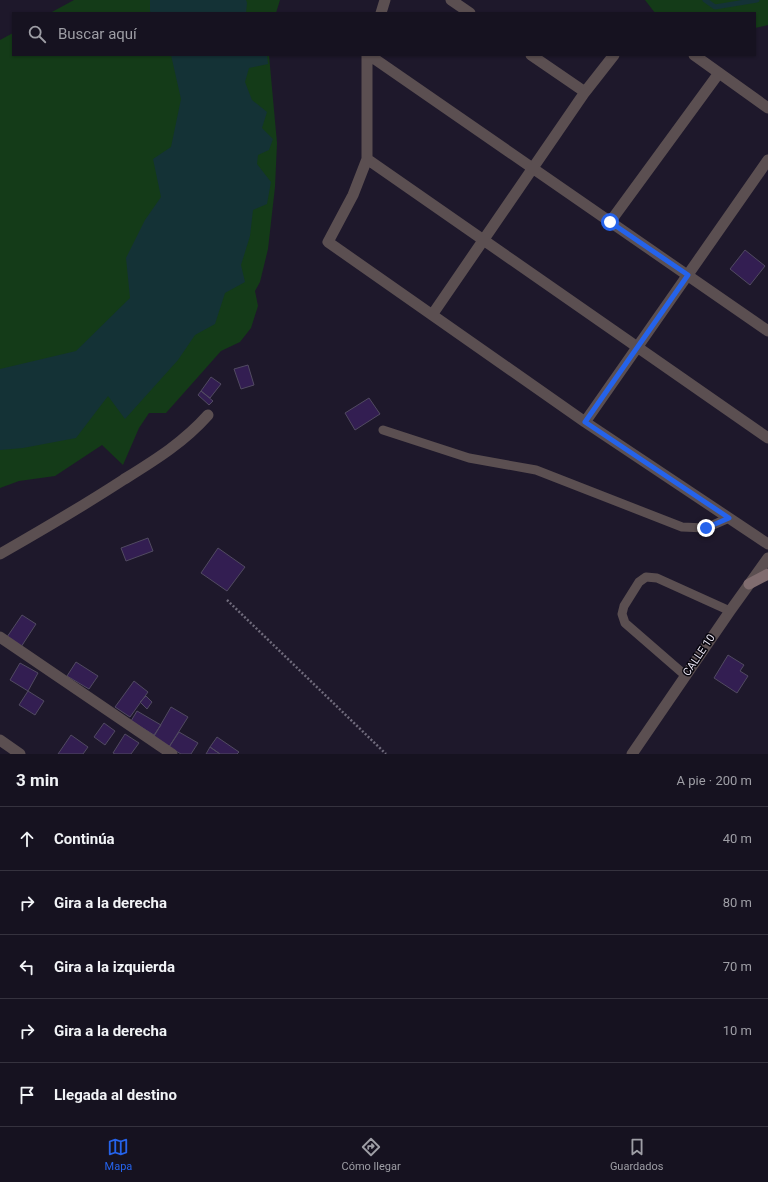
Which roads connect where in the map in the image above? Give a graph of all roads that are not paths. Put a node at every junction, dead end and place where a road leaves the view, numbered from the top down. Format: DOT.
graph roads {
  1 [pos="385,0"];
  2 [pos="451,0"];
  3 [pos="381,12"];
  4 [pos="469,12"];
  5 [pos="368,56"];
  6 [pos="369,56"];
  7 [pos="532,56"];
  8 [pos="613,56"];
  9 [pos="695,56"];
  10 [pos="719,73"];
  11 [pos="585,92"];
  12 [pos="768,108"];
  13 [pos="367,159"];
  14 [pos="768,160"];
  15 [pos="533,168"];
  16 [pos="610,222"];
  17 [pos="483,240"];
  18 [pos="688,275"];
  19 [pos="432,315"];
  20 [pos="768,331"];
  21 [pos="638,347"];
  22 [pos="208,415"];
  23 [pos="585,422"];
  24 [pos="383,430"];
  25 [pos="768,438"];
  26 [pos="729,518"];
  27 [pos="768,544"];
  28 [pos="0,554"];
  29 [pos="768,558"];
  30 [pos="768,574"];
  31 [pos="749,584"];
  32 [pos="730,611"];
  33 [pos="0,637"];
  34 [pos="686,676"];
  35 [pos="0,740"];
  36 [pos="20,754"];
  37 [pos="172,754"];
  38 [pos="632,754"];
  1 -- 3 [label="street"];
  2 -- 4 [label="street"];
  5 -- 13 [label="street"];
  6 -- 15 [label="street"];
  7 -- 11 [label="street"];
  8 -- 11 [label="street"];
  9 -- 10 [label="street"];
  10 -- 12 [label="street"];
  10 -- 16 [label="street"];
  11 -- 15 [label="street"];
  13 -- 17 [label="street"];
  13 -- 19 [label="street"];
  14 -- 18 [label="street"];
  15 -- 16 [label="street"];
  15 -- 17 [label="street"];
  16 -- 18 [label="street"];
  17 -- 19 [label="street"];
  17 -- 21 [label="street"];
  18 -- 20 [label="street"];
  18 -- 21 [label="street"];
  19 -- 23 [label="street"];
  21 -- 23 [label="street"];
  21 -- 25 [label="street"];
  22 -- 28 [label="street"];
  23 -- 26 [label="street"];
  24 -- 26 [label="lane"];
  26 -- 27 [label="street"];
  29 -- 31 [label="street, CALLE 10"];
  30 -- 31 [label="main road"];
  31 -- 32 [label="street, CALLE 10"];
  32 -- 34 [label="street, CALLE 10"];
  32 -- 34 [label="lane"];
  33 -- 37 [label="street"];
  34 -- 38 [label="street, CALLE 10"];
  35 -- 36 [label="street"];
}
